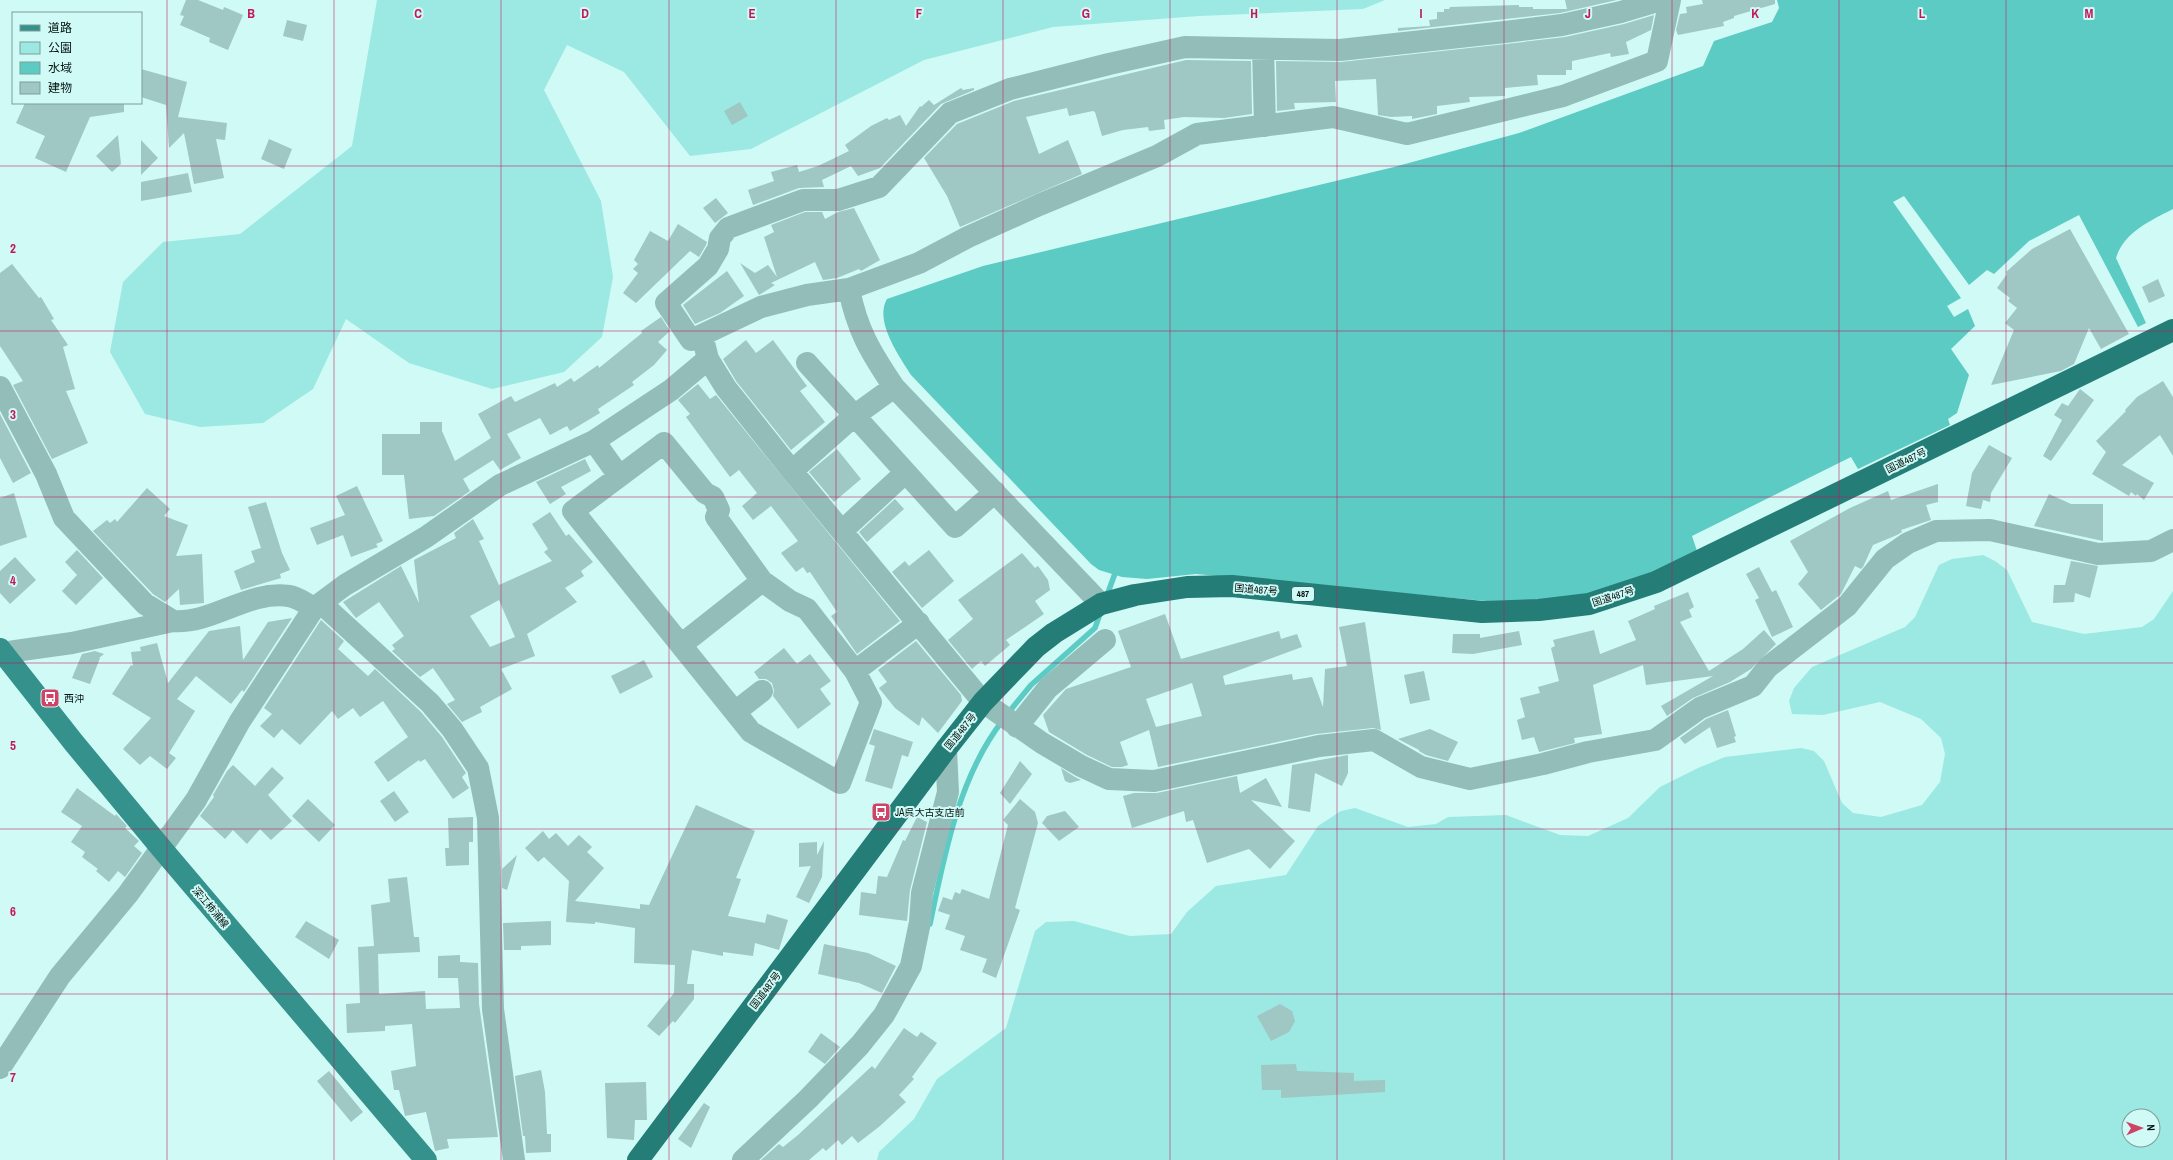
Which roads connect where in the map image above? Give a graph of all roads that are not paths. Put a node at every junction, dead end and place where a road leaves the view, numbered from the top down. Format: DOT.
graph roads {
  1 [pos="1660,0"];
  2 [pos="1670,0"];
  3 [pos="1263,49"];
  4 [pos="1264,126"];
  5 [pos="849,289"];
  6 [pos="2173,330"];
  7 [pos="702,335"];
  8 [pos="708,359"];
  9 [pos="806,363"];
  10 [pos="0,387"];
  11 [pos="894,387"];
  12 [pos="854,416"];
  13 [pos="594,441"];
  14 [pos="792,471"];
  15 [pos="906,473"];
  16 [pos="619,476"];
  17 [pos="995,492"];
  18 [pos="843,530"];
  19 [pos="2173,540"];
  20 [pos="762,581"];
  21 [pos="1102,604"];
  22 [pos="318,606"];
  23 [pos="173,621"];
  24 [pos="919,623"];
  25 [pos="1105,640"];
  26 [pos="681,645"];
  27 [pos="1,652"];
  28 [pos="855,671"];
  29 [pos="762,691"];
  30 [pos="983,702"];
  31 [pos="735,712"];
  32 [pos="1017,727"];
  33 [pos="946,749"];
  34 [pos="162,849"];
  35 [pos="0,1068"];
  36 [pos="426,1160"];
  37 [pos="514,1160"];
  38 [pos="638,1160"];
  39 [pos="743,1160"];
  1 -- 3 [label="street"];
  2 -- 4 [label="street"];
  3 -- 4 [label="street"];
  3 -- 7 [label="street"];
  4 -- 5 [label="street"];
  5 -- 7 [label="street"];
  5 -- 11 [label="street"];
  6 -- 21 [label="highway, 国道487号 / 487"];
  7 -- 8 [label="street"];
  8 -- 13 [label="street"];
  8 -- 14 [label="street"];
  9 -- 12 [label="street"];
  10 -- 23 [label="street"];
  11 -- 12 [label="street"];
  11 -- 17 [label="street"];
  12 -- 14 [label="street"];
  12 -- 15 [label="street"];
  13 -- 16 [label="street"];
  13 -- 22 [label="street"];
  14 -- 18 [label="street"];
  15 -- 17 [label="street"];
  15 -- 18 [label="street"];
  16 -- 20 [label="street"];
  16 -- 26 [label="street"];
  17 -- 21 [label="street"];
  18 -- 24 [label="street"];
  19 -- 32 [label="street"];
  20 -- 26 [label="street"];
  20 -- 28 [label="street"];
  21 -- 30 [label="highway, 国道487号 / 487"];
  22 -- 23 [label="street"];
  22 -- 34 [label="street"];
  22 -- 37 [label="street"];
  23 -- 27 [label="street"];
  24 -- 28 [label="street"];
  24 -- 30 [label="street"];
  25 -- 32 [label="street"];
  26 -- 31 [label="street"];
  27 -- 34 [label="main road, 深江柿浦線"];
  28 -- 31 [label="street"];
  29 -- 31 [label="street"];
  30 -- 32 [label="street"];
  30 -- 33 [label="highway, 国道487号 / 487"];
  33 -- 38 [label="highway, 国道487号 / 487"];
  33 -- 39 [label="street"];
  34 -- 35 [label="street"];
  34 -- 36 [label="main road, 深江柿浦線"];
}
